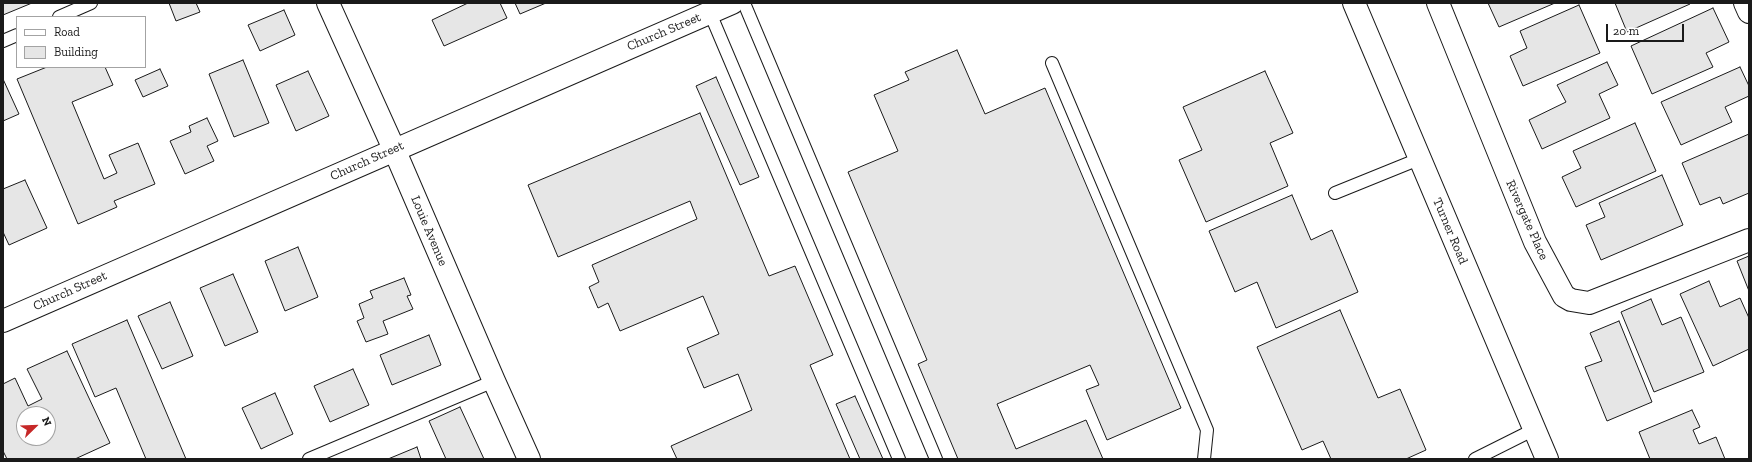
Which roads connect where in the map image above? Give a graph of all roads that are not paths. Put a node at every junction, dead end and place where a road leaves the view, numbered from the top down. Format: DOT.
graph roads {
  1 [pos="91,3"];
  2 [pos="328,3"];
  3 [pos="744,3"];
  4 [pos="1354,3"];
  5 [pos="1438,3"];
  6 [pos="1745,3"];
  7 [pos="721,6"];
  8 [pos="1749,12"];
  9 [pos="61,16"];
  10 [pos="16,35"];
  11 [pos="3,41"];
  12 [pos="1052,63"];
  13 [pos="394,149"];
  14 [pos="1419,159"];
  15 [pos="1335,193"];
  16 [pos="1749,240"];
  17 [pos="3,321"];
  18 [pos="494,381"];
  19 [pos="1535,429"];
  20 [pos="309,459"];
  21 [pos="529,459"];
  22 [pos="900,459"];
  23 [pos="936,459"];
  24 [pos="1204,459"];
  25 [pos="1475,459"];
  26 [pos="1547,459"];
  1 -- 9 [label="lane"];
  2 -- 13 [label="street, Louie Avenue"];
  3 -- 23 [label="lane"];
  4 -- 14 [label="street, Turner Road"];
  5 -- 16 [label="street, Rivergate Place"];
  6 -- 8 [label="street"];
  7 -- 13 [label="street, Church Street"];
  7 -- 22 [label="lane"];
  10 -- 11 [label="lane"];
  12 -- 24 [label="lane"];
  13 -- 17 [label="street, Church Street"];
  13 -- 18 [label="street, Louie Avenue"];
  14 -- 15 [label="lane"];
  14 -- 19 [label="street, Turner Road"];
  18 -- 20 [label="lane"];
  18 -- 21 [label="street, Louie Avenue"];
  19 -- 25 [label="lane"];
  19 -- 26 [label="street, Turner Road"];
}
